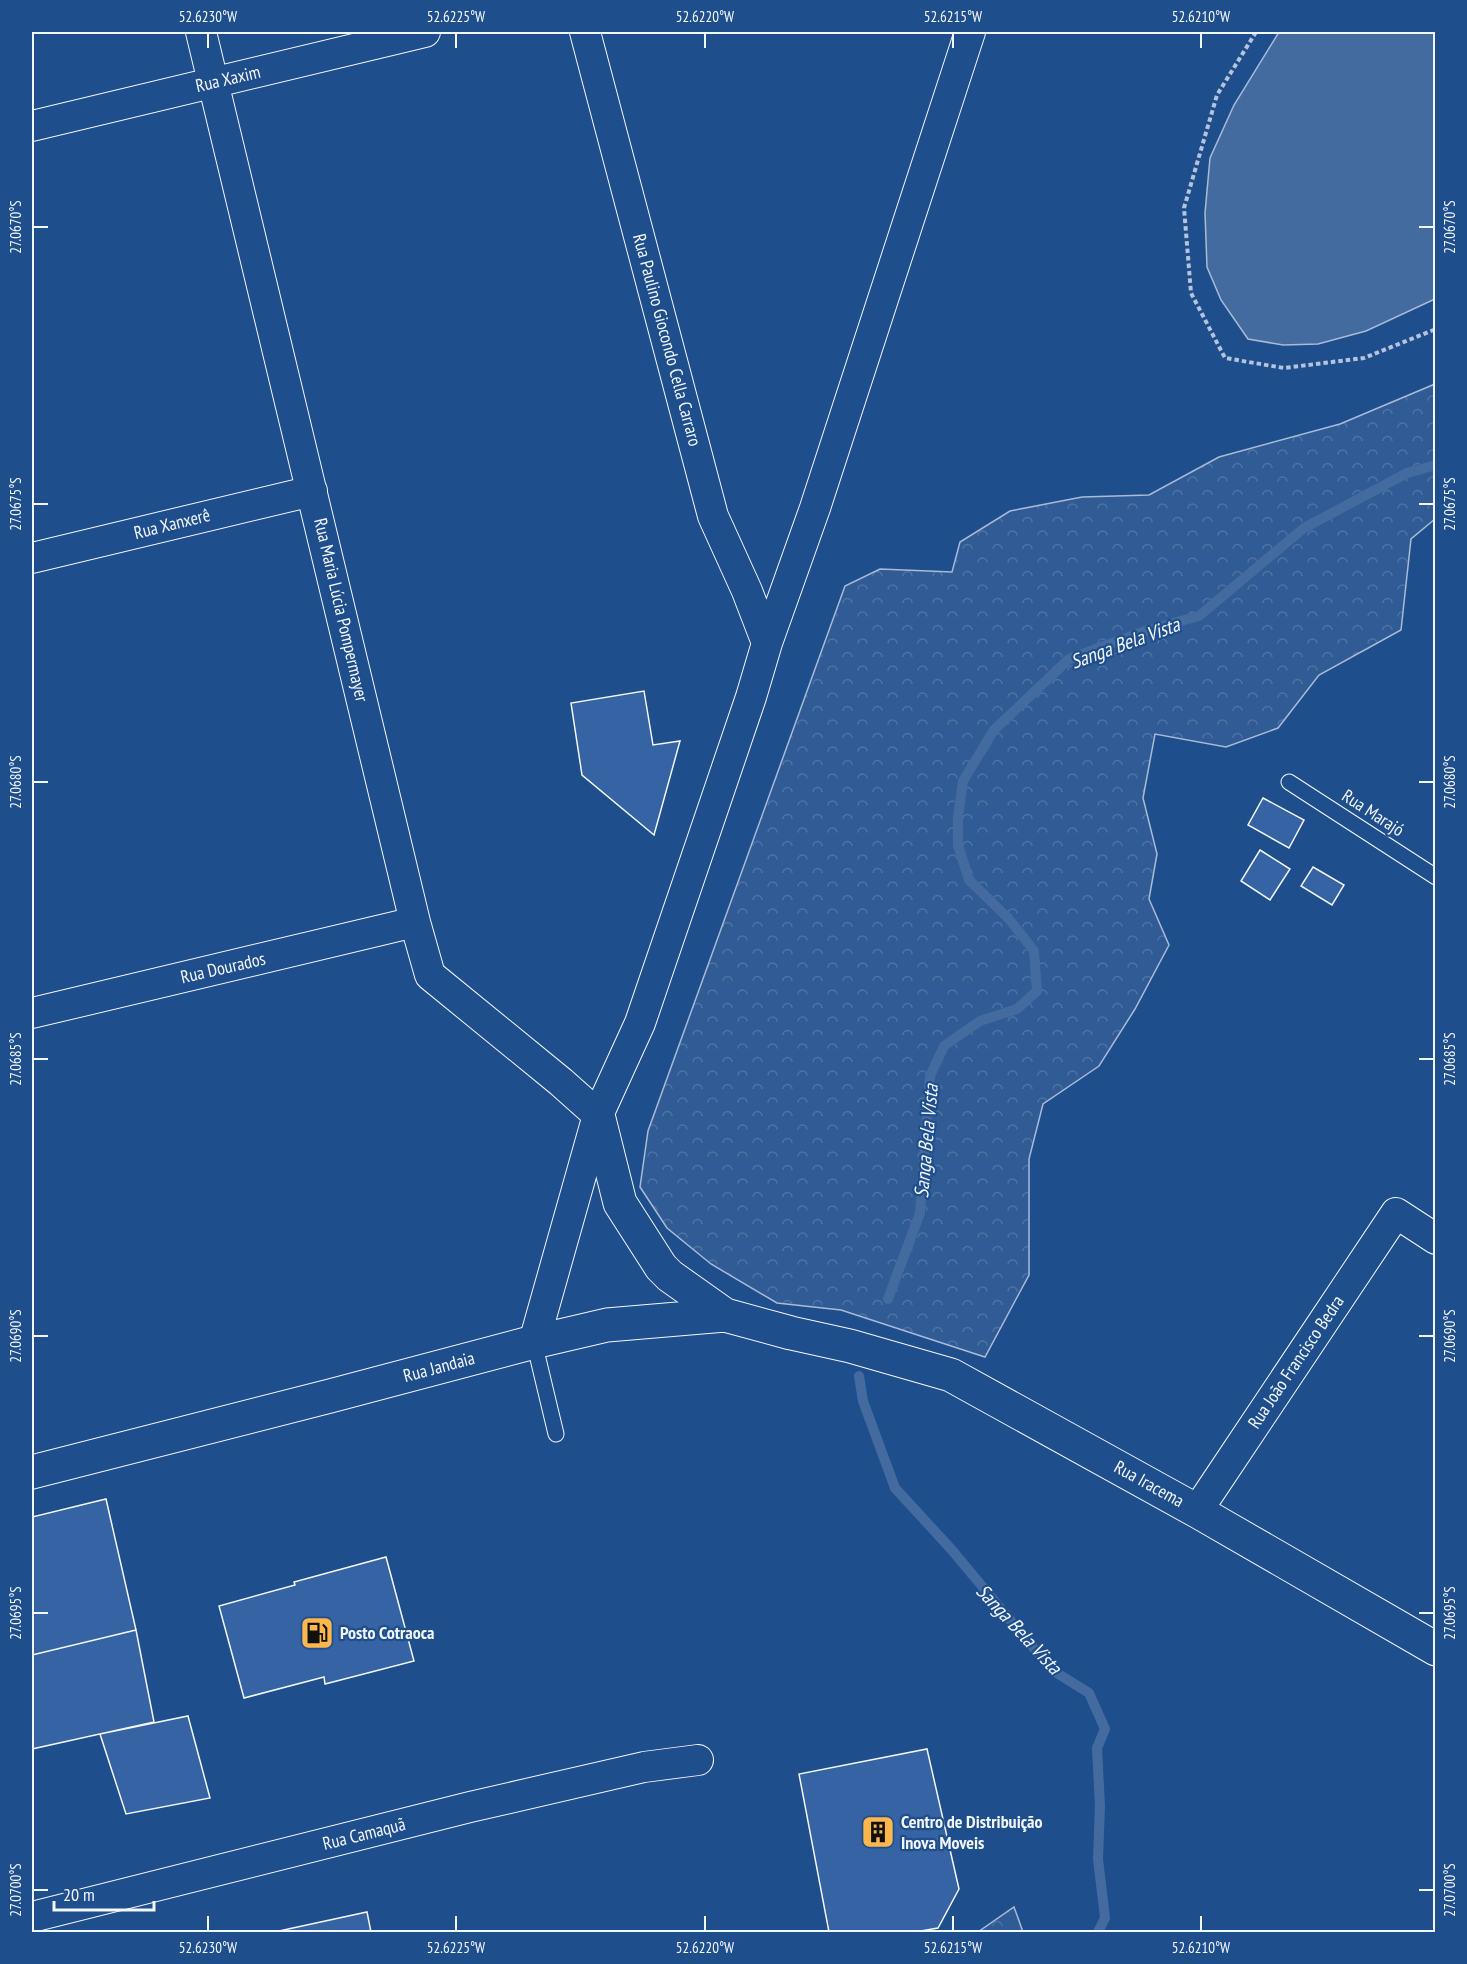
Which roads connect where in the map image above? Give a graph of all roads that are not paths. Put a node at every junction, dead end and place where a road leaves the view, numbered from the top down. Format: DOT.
graph roads {
  1 [pos="201,32"];
  2 [pos="425,32"];
  3 [pos="585,32"];
  4 [pos="970,32"];
  5 [pos="214,82"];
  6 [pos="32,126"];
  7 [pos="312,491"];
  8 [pos="32,558"];
  9 [pos="767,643"];
  10 [pos="1289,782"];
  11 [pos="1436,877"];
  12 [pos="415,922"];
  13 [pos="32,1013"];
  14 [pos="598,1115"];
  15 [pos="1436,1239"];
  16 [pos="725,1315"];
  17 [pos="534,1341"];
  18 [pos="850,1346"];
  19 [pos="556,1434"];
  20 [pos="32,1472"];
  21 [pos="1197,1510"];
  22 [pos="1436,1649"];
  23 [pos="698,1760"];
  24 [pos="32,1917"];
  1 -- 5 [label="street, Rua Maria Lúcia Pompermayer"];
  2 -- 5 [label="street, Rua Xaxim"];
  3 -- 9 [label="street, Rua Paulino Giocondo Cella Carraro"];
  4 -- 9 [label="street"];
  5 -- 6 [label="street, Rua Xaxim"];
  5 -- 7 [label="street, Rua Maria Lúcia Pompermayer"];
  7 -- 8 [label="street, Rua Xanxerê"];
  7 -- 12 [label="street, Rua Maria Lúcia Pompermayer"];
  9 -- 14 [label="street"];
  10 -- 11 [label="lane, Rua Marajó"];
  12 -- 13 [label="street, Rua Dourados"];
  12 -- 14 [label="street, Rua Maria Lúcia Pompermayer"];
  14 -- 16 [label="street"];
  14 -- 17 [label="street"];
  15 -- 21 [label="street, Rua João Francisco Bedra"];
  16 -- 17 [label="street, Rua Jandaia"];
  16 -- 18 [label="street, Rua Jandaia"];
  17 -- 19 [label="lane"];
  17 -- 20 [label="street, Rua Jandaia"];
  18 -- 21 [label="street, Rua Iracema"];
  21 -- 22 [label="street, Rua Iracema"];
  23 -- 24 [label="street, Rua Camaquã"];
}
